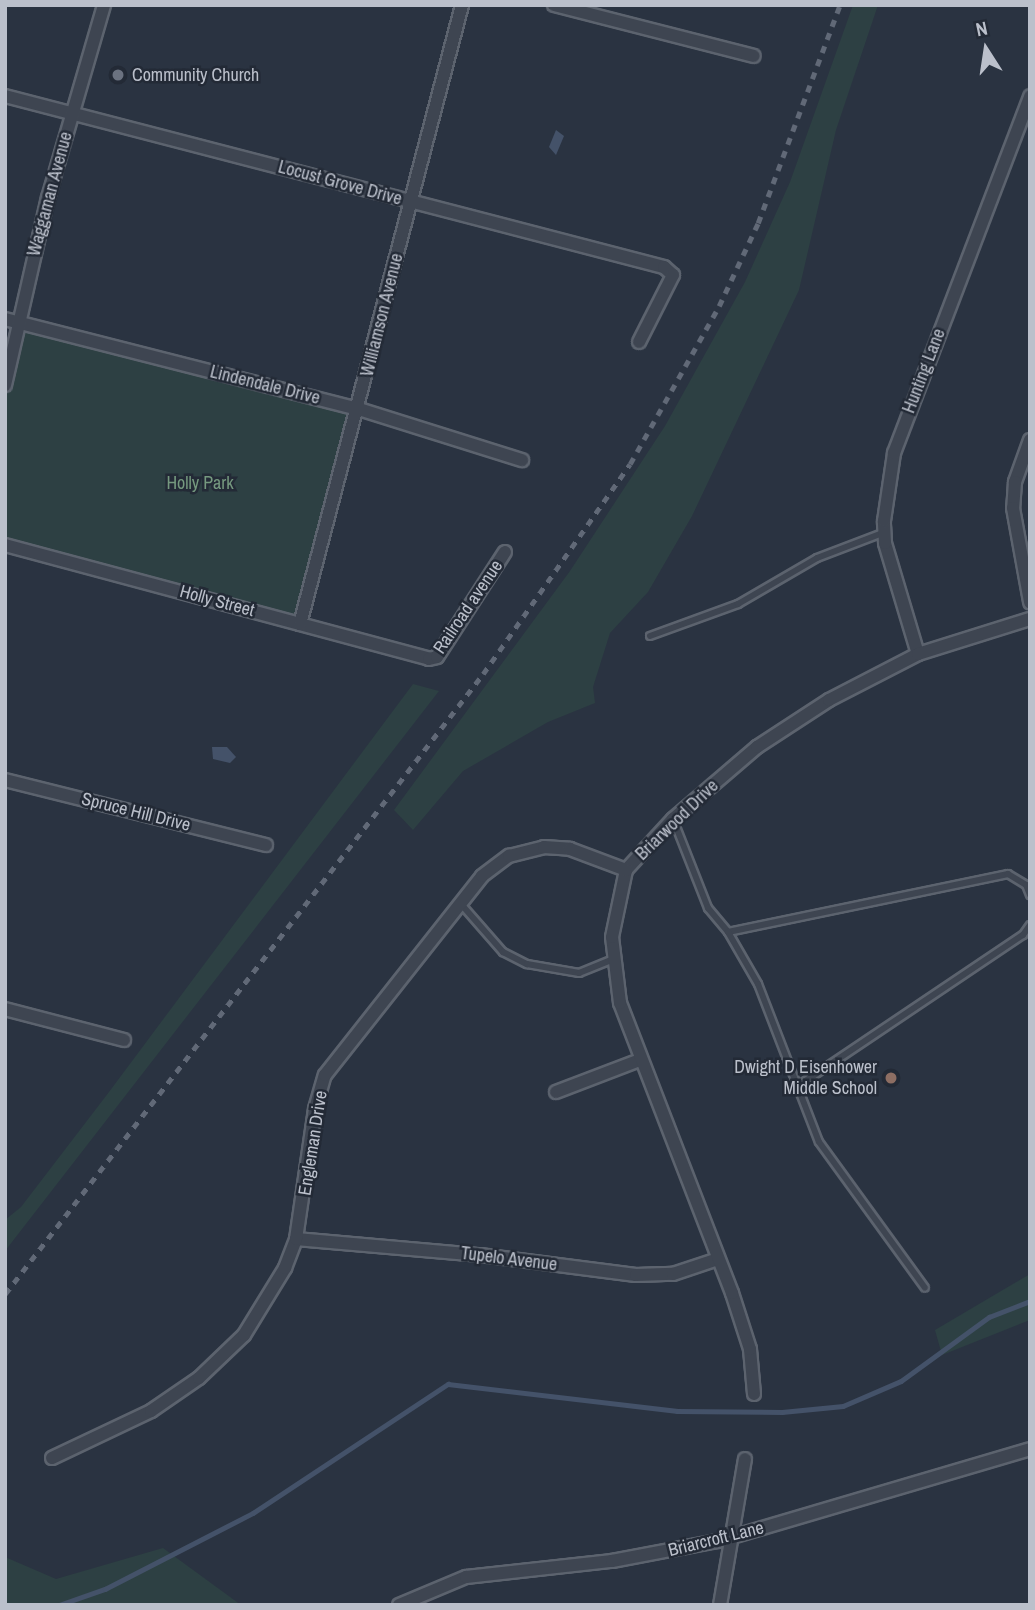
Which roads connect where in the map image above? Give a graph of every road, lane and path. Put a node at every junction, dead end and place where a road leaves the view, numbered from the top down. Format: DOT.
graph roads {
  1 [pos="104,5"];
  2 [pos="462,5"];
  3 [pos="554,5"];
  4 [pos="754,56"];
  5 [pos="5,96"];
  6 [pos="1030,96"];
  7 [pos="73,113"];
  8 [pos="411,201"];
  9 [pos="12,320"];
  10 [pos="639,342"];
  11 [pos="5,384"];
  12 [pos="359,409"];
  13 [pos="1030,440"];
  14 [pos="522,460"];
  15 [pos="884,532"];
  16 [pos="5,545"];
  17 [pos="505,552"];
  18 [pos="1030,602"];
  19 [pos="1030,618"];
  20 [pos="300,624"];
  21 [pos="650,636"];
  22 [pos="918,654"];
  23 [pos="429,659"];
  24 [pos="5,779"];
  25 [pos="673,819"];
  26 [pos="266,845"];
  27 [pos="625,870"];
  28 [pos="1030,895"];
  29 [pos="459,903"];
  30 [pos="1030,925"];
  31 [pos="728,933"];
  32 [pos="613,959"];
  33 [pos="5,1009"];
  34 [pos="124,1041"];
  35 [pos="640,1060"];
  36 [pos="798,1086"];
  37 [pos="556,1092"];
  38 [pos="296,1239"];
  39 [pos="718,1259"];
  40 [pos="925,1288"];
  41 [pos="754,1394"];
  42 [pos="1030,1449"];
  43 [pos="52,1458"];
  44 [pos="746,1459"];
  45 [pos="736,1536"];
  46 [pos="421,1599"];
  47 [pos="399,1605"];
  48 [pos="720,1605"];
  1 -- 7 [label="street, Waggaman Avenue"];
  2 -- 8 [label="street, Williamson Avenue"];
  3 -- 4 [label="street"];
  5 -- 7 [label="street, Locust Grove Drive"];
  6 -- 15 [label="street, Hunting Lane"];
  7 -- 8 [label="street, Locust Grove Drive"];
  7 -- 9 [label="street, Waggaman Avenue"];
  8 -- 10 [label="street, Locust Grove Drive"];
  8 -- 12 [label="street, Williamson Avenue"];
  9 -- 11 [label="street, Waggaman Avenue"];
  9 -- 12 [label="street, Lindendale Drive"];
  12 -- 14 [label="street, Lindendale Drive"];
  12 -- 20 [label="street, Williamson Avenue"];
  13 -- 18 [label="street"];
  15 -- 21 [label="lane"];
  15 -- 22 [label="street, Hunting Lane"];
  16 -- 20 [label="street, Holly Street"];
  17 -- 23 [label="street, Railroad avenue"];
  19 -- 22 [label="street, Briarwood Drive"];
  20 -- 23 [label="street, Holly Street"];
  22 -- 25 [label="street, Briarwood Drive"];
  24 -- 26 [label="street, Spruce Hill Drive"];
  25 -- 27 [label="street, Briarwood Drive"];
  25 -- 31 [label="lane"];
  27 -- 29 [label="street, Engleman Drive"];
  27 -- 32 [label="street, Briarwood Drive"];
  28 -- 31 [label="lane"];
  29 -- 32 [label="lane"];
  29 -- 38 [label="street, Engleman Drive"];
  30 -- 36 [label="lane"];
  31 -- 36 [label="lane"];
  32 -- 35 [label="street, Briarwood Drive"];
  33 -- 34 [label="street"];
  35 -- 37 [label="street"];
  35 -- 39 [label="street, Briarwood Drive"];
  36 -- 40 [label="lane"];
  38 -- 39 [label="street, Tupelo Avenue"];
  38 -- 43 [label="street, Engleman Drive"];
  39 -- 41 [label="street, Briarwood Drive"];
  42 -- 45 [label="street, Briarcroft Lane"];
  44 -- 45 [label="street"];
  45 -- 46 [label="street, Briarcroft Lane"];
  45 -- 48 [label="street"];
  46 -- 47 [label="street, Briarcroft Lane"];
}
